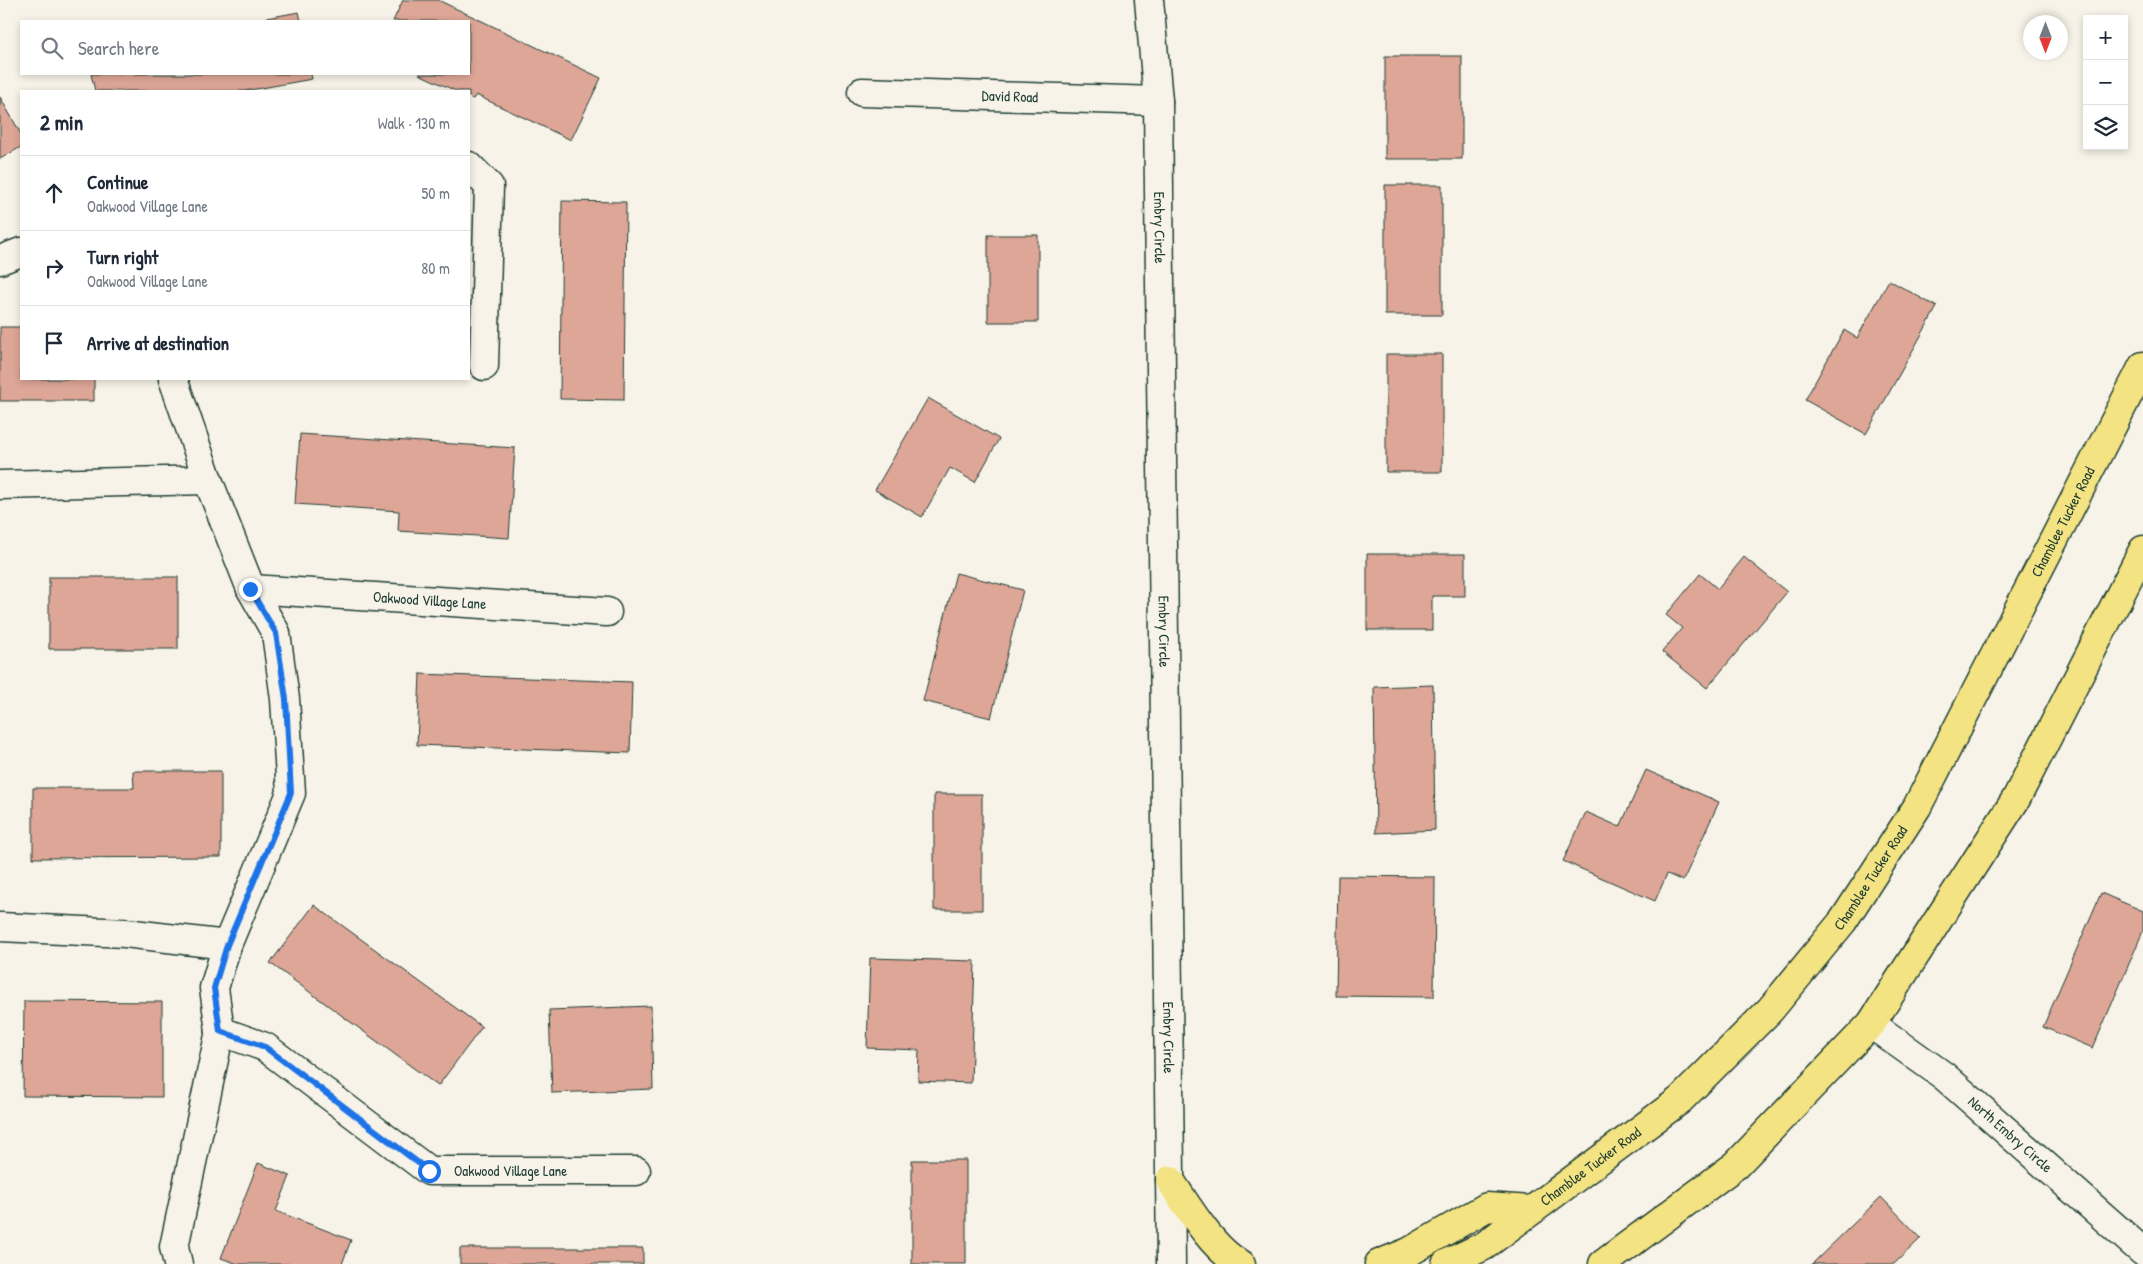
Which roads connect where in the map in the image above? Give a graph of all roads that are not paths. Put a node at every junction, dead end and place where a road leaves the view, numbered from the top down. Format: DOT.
graph roads {
  1 [pos="1149,0"];
  2 [pos="862,92"];
  3 [pos="1158,101"];
  4 [pos="470,167"];
  5 [pos="20,252"];
  6 [pos="0,260"];
  7 [pos="484,366"];
  8 [pos="2143,366"];
  9 [pos="173,380"];
  10 [pos="208,480"];
  11 [pos="0,485"];
  12 [pos="2143,550"];
  13 [pos="250,589"];
  14 [pos="607,612"];
  15 [pos="0,926"];
  16 [pos="227,945"];
  17 [pos="1871,1024"];
  18 [pos="220,1031"];
  19 [pos="636,1171"];
  20 [pos="1170,1180"];
  21 [pos="1532,1210"];
  22 [pos="2143,1252"];
  23 [pos="178,1264"];
  24 [pos="1171,1264"];
  25 [pos="1241,1264"];
  26 [pos="1379,1264"];
  27 [pos="1446,1264"];
  28 [pos="1603,1264"];
  1 -- 3 [label="street, Embry Circle"];
  2 -- 3 [label="street, David Road"];
  3 -- 20 [label="street, Embry Circle"];
  4 -- 7 [label="street"];
  5 -- 6 [label="street"];
  8 -- 21 [label="main road, Chamblee Tucker Road"];
  9 -- 10 [label="street"];
  10 -- 11 [label="street"];
  10 -- 13 [label="street"];
  12 -- 17 [label="main road"];
  13 -- 14 [label="street, Oakwood Village Lane"];
  13 -- 16 [label="street"];
  15 -- 16 [label="street"];
  16 -- 18 [label="street"];
  17 -- 22 [label="street, North Embry Circle"];
  17 -- 28 [label="main road"];
  18 -- 19 [label="street, Oakwood Village Lane"];
  18 -- 23 [label="street"];
  20 -- 24 [label="street, Embry Circle"];
  20 -- 25 [label="main road"];
  21 -- 26 [label="main road"];
  21 -- 27 [label="main road, Chamblee Tucker Road"];
}
